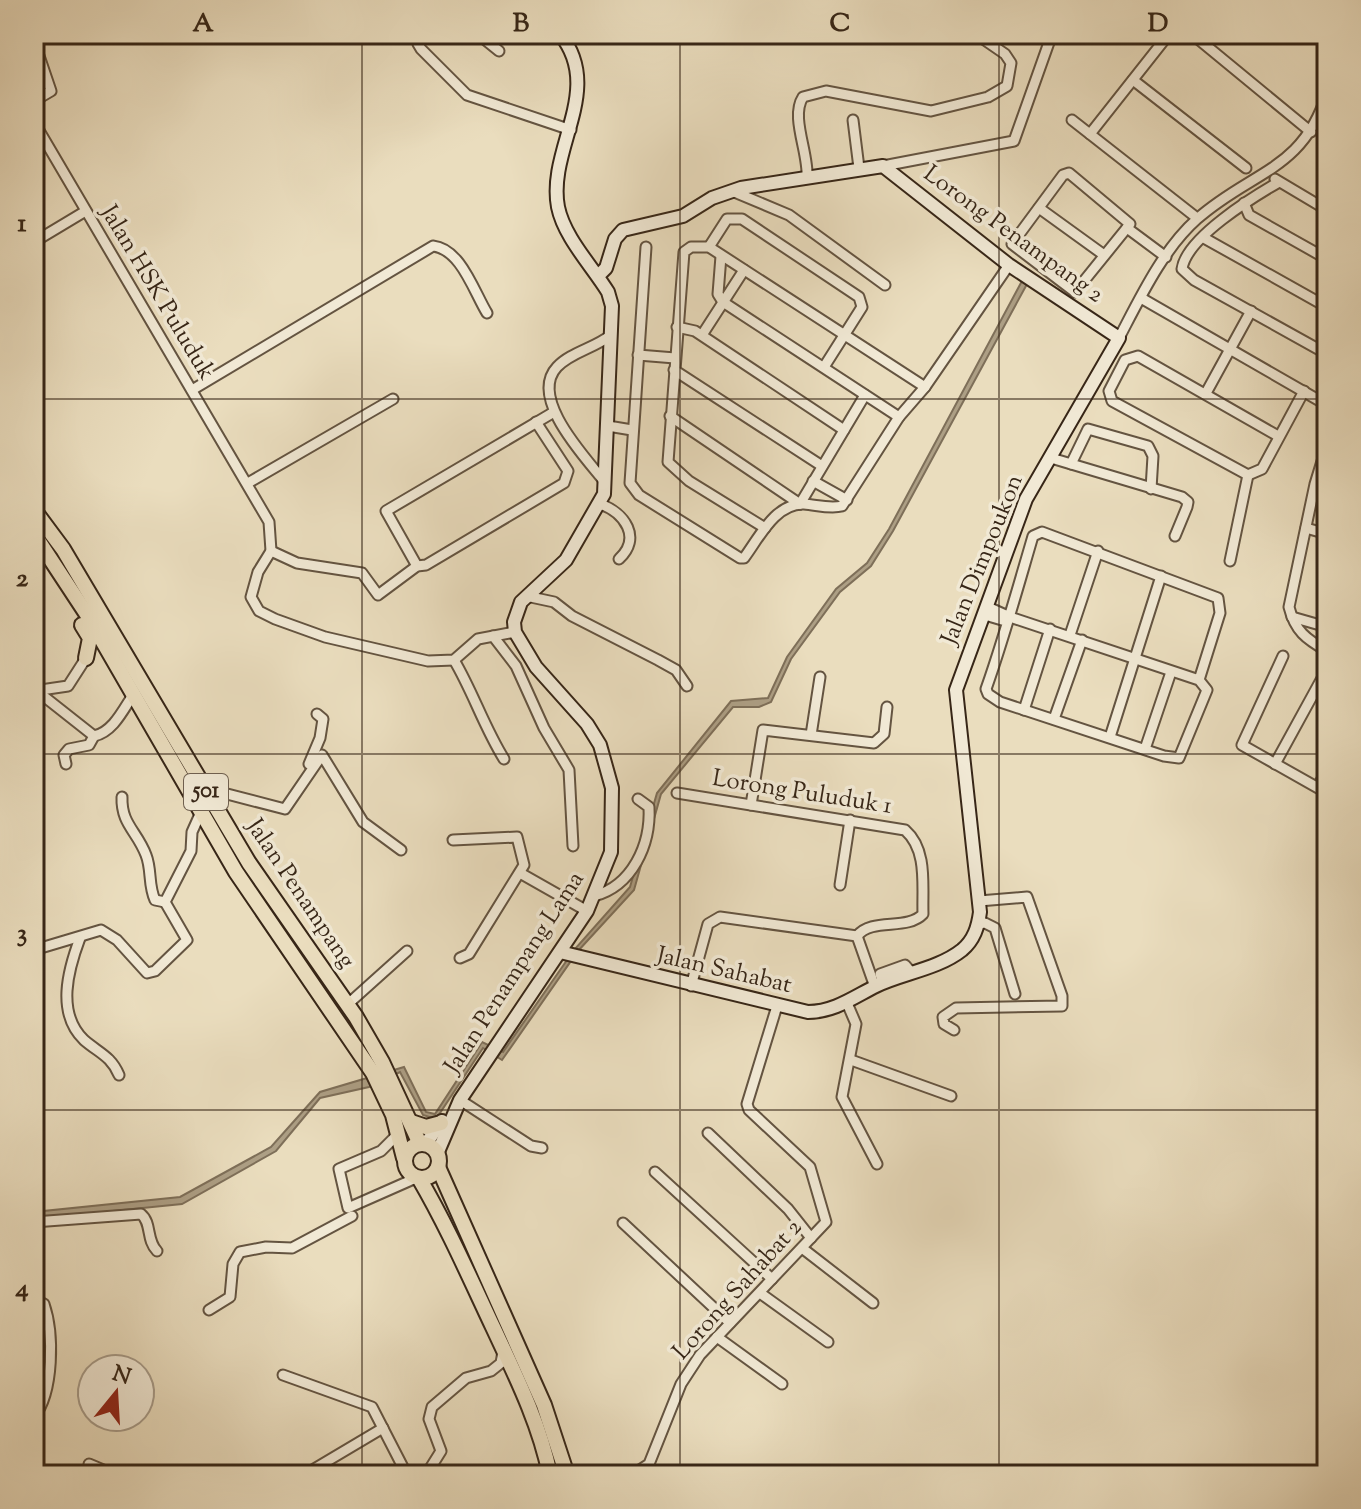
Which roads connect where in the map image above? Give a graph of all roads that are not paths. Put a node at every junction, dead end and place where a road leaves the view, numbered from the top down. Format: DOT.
graph roads {
  1 [pos="420,34"];
  2 [pos="478,34"];
  3 [pos="560,34"];
  4 [pos="976,34"];
  5 [pos="1052,34"];
  6 [pos="1169,34"];
  7 [pos="1192,34"];
  8 [pos="1315,34"];
  9 [pos="34,41"];
  10 [pos="1325,41"];
  11 [pos="499,51"];
  12 [pos="1133,80"];
  13 [pos="1327,93"];
  14 [pos="34,101"];
  15 [pos="853,120"];
  16 [pos="1072,120"];
  17 [pos="34,122"];
  18 [pos="571,130"];
  19 [pos="1311,132"];
  20 [pos="1090,134"];
  21 [pos="883,166"];
  22 [pos="859,168"];
  23 [pos="1246,168"];
  24 [pos="1267,173"];
  25 [pos="807,178"];
  26 [pos="1279,182"];
  27 [pos="732,191"];
  28 [pos="1244,203"];
  29 [pos="1039,208"];
  30 [pos="1327,210"];
  31 [pos="84,212"];
  32 [pos="1197,218"];
  33 [pos="1127,228"];
  34 [pos="1204,238"];
  35 [pos="35,240"];
  36 [pos="646,247"];
  37 [pos="709,247"];
  38 [pos="1104,255"];
  39 [pos="721,256"];
  40 [pos="1166,257"];
  41 [pos="1327,259"];
  42 [pos="1009,265"];
  43 [pos="744,270"];
  44 [pos="598,276"];
  45 [pos="885,285"];
  46 [pos="1141,298"];
  47 [pos="723,302"];
  48 [pos="1327,307"];
  49 [pos="1251,311"];
  50 [pos="487,313"];
  51 [pos="677,327"];
  52 [pos="611,335"];
  53 [pos="702,335"];
  54 [pos="845,335"];
  55 [pos="1119,338"];
  56 [pos="1230,348"];
  57 [pos="587,350"];
  58 [pos="610,351"];
  59 [pos="1327,354"];
  60 [pos="638,355"];
  61 [pos="675,358"];
  62 [pos="824,367"];
  63 [pos="674,370"];
  64 [pos="925,387"];
  65 [pos="192,390"];
  66 [pos="1304,391"];
  67 [pos="1206,393"];
  68 [pos="865,395"];
  69 [pos="393,399"];
  70 [pos="1327,405"];
  71 [pos="554,412"];
  72 [pos="670,416"];
  73 [pos="899,417"];
  74 [pos="536,422"];
  75 [pos="608,426"];
  76 [pos="632,430"];
  77 [pos="844,430"];
  78 [pos="1278,436"];
  79 [pos="1327,445"];
  80 [pos="581,451"];
  81 [pos="605,458"];
  82 [pos="1051,458"];
  83 [pos="1071,464"];
  84 [pos="822,466"];
  85 [pos="1248,475"];
  86 [pos="604,481"];
  87 [pos="813,481"];
  88 [pos="248,483"];
  89 [pos="1151,489"];
  90 [pos="847,500"];
  91 [pos="600,504"];
  92 [pos="800,504"];
  93 [pos="34,510"];
  94 [pos="765,528"];
  95 [pos="1306,528"];
  96 [pos="34,534"];
  97 [pos="1327,534"];
  98 [pos="1175,536"];
  99 [pos="34,548"];
  100 [pos="271,551"];
  101 [pos="1098,551"];
  102 [pos="619,559"];
  103 [pos="1230,561"];
  104 [pos="417,566"];
  105 [pos="1161,576"];
  106 [pos="526,596"];
  107 [pos="986,611"];
  108 [pos="1010,617"];
  109 [pos="1292,617"];
  110 [pos="1327,627"];
  111 [pos="1050,629"];
  112 [pos="515,632"];
  113 [pos="1070,635"];
  114 [pos="493,636"];
  115 [pos="1082,640"];
  116 [pos="1327,651"];
  117 [pos="1283,656"];
  118 [pos="86,658"];
  119 [pos="1135,658"];
  120 [pos="454,660"];
  121 [pos="119,670"];
  122 [pos="1171,672"];
  123 [pos="1327,676"];
  124 [pos="820,677"];
  125 [pos="1199,680"];
  126 [pos="687,686"];
  127 [pos="35,691"];
  128 [pos="133,695"];
  129 [pos="887,707"];
  130 [pos="1024,710"];
  131 [pos="317,714"];
  132 [pos="1054,719"];
  133 [pos="811,735"];
  134 [pos="94,736"];
  135 [pos="1110,737"];
  136 [pos="1145,749"];
  137 [pos="504,759"];
  138 [pos="66,764"];
  139 [pos="1275,764"];
  140 [pos="1327,769"];
  141 [pos="204,788"];
  142 [pos="1322,790"];
  143 [pos="677,793"];
  144 [pos="122,797"];
  145 [pos="638,799"];
  146 [pos="289,803"];
  147 [pos="751,805"];
  148 [pos="201,812"];
  149 [pos="850,820"];
  150 [pos="453,840"];
  151 [pos="573,846"];
  152 [pos="401,850"];
  153 [pos="520,873"];
  154 [pos="840,885"];
  155 [pos="594,896"];
  156 [pos="979,901"];
  157 [pos="165,902"];
  158 [pos="587,911"];
  159 [pos="978,924"];
  160 [pos="857,936"];
  161 [pos="80,938"];
  162 [pos="34,950"];
  163 [pos="407,951"];
  164 [pos="560,952"];
  165 [pos="460,958"];
  166 [pos="879,985"];
  167 [pos="691,986"];
  168 [pos="1015,994"];
  169 [pos="847,1003"];
  170 [pos="348,1004"];
  171 [pos="777,1006"];
  172 [pos="954,1030"];
  173 [pos="851,1060"];
  174 [pos="379,1071"];
  175 [pos="119,1075"];
  176 [pos="387,1089"];
  177 [pos="951,1096"];
  178 [pos="458,1103"];
  179 [pos="411,1122"];
  180 [pos="441,1123"];
  181 [pos="399,1133"];
  182 [pos="708,1133"];
  183 [pos="542,1148"];
  184 [pos="430,1152"];
  185 [pos="404,1158"];
  186 [pos="877,1164"];
  187 [pos="655,1172"];
  188 [pos="418,1178"];
  189 [pos="350,1212"];
  190 [pos="34,1222"];
  191 [pos="623,1223"];
  192 [pos="811,1238"];
  193 [pos="802,1248"];
  194 [pos="157,1251"];
  195 [pos="772,1279"];
  196 [pos="760,1293"];
  197 [pos="34,1299"];
  198 [pos="873,1303"];
  199 [pos="209,1310"];
  200 [pos="730,1323"];
  201 [pos="717,1337"];
  202 [pos="828,1342"];
  203 [pos="503,1349"];
  204 [pos="491,1371"];
  205 [pos="283,1375"];
  206 [pos="782,1384"];
  207 [pos="519,1385"];
  208 [pos="34,1417"];
  209 [pos="383,1428"];
  210 [pos="89,1464"];
  211 [pos="314,1469"];
  212 [pos="34,1470"];
  213 [pos="44,1475"];
  214 [pos="115,1475"];
  215 [pos="407,1475"];
  216 [pos="426,1475"];
  217 [pos="550,1475"];
  218 [pos="567,1475"];
  219 [pos="632,1475"];
  1 -- 18 [label="street"];
  2 -- 11 [label="street"];
  3 -- 18 [label="street"];
  4 -- 25 [label="street"];
  5 -- 21 [label="street"];
  6 -- 12 [label="street"];
  7 -- 19 [label="street"];
  8 -- 10 [label="street"];
  9 -- 14 [label="street"];
  12 -- 20 [label="street"];
  12 -- 23 [label="street"];
  13 -- 19 [label="street, Jalan Dimpoukon"];
  15 -- 22 [label="street"];
  16 -- 20 [label="street"];
  17 -- 31 [label="street, Jalan HSK Puluduk"];
  18 -- 44 [label="street"];
  19 -- 24 [label="street, Jalan Dimpoukon"];
  20 -- 32 [label="street"];
  21 -- 22 [label="street"];
  21 -- 42 [label="street, Lorong Penampang 2"];
  22 -- 25 [label="street"];
  24 -- 26 [label="street"];
  24 -- 32 [label="street, Jalan Dimpoukon"];
  25 -- 27 [label="street"];
  26 -- 28 [label="street"];
  26 -- 30 [label="street"];
  27 -- 44 [label="street"];
  27 -- 45 [label="street"];
  28 -- 34 [label="street"];
  28 -- 41 [label="street"];
  29 -- 33 [label="street"];
  29 -- 38 [label="street"];
  29 -- 38 [label="street"];
  31 -- 35 [label="street"];
  31 -- 65 [label="street, Jalan HSK Puluduk"];
  32 -- 40 [label="street, Jalan Dimpoukon"];
  33 -- 38 [label="street"];
  33 -- 40 [label="street"];
  34 -- 48 [label="street"];
  34 -- 49 [label="street"];
  36 -- 60 [label="street"];
  37 -- 39 [label="street"];
  37 -- 51 [label="street"];
  37 -- 54 [label="street"];
  39 -- 43 [label="street"];
  39 -- 47 [label="street"];
  40 -- 46 [label="street, Jalan Dimpoukon"];
  42 -- 55 [label="street, Lorong Penampang 2"];
  42 -- 64 [label="street"];
  43 -- 47 [label="street"];
  43 -- 54 [label="street"];
  44 -- 52 [label="street"];
  46 -- 55 [label="street, Jalan Dimpoukon"];
  46 -- 56 [label="street"];
  47 -- 53 [label="street"];
  47 -- 62 [label="street"];
  49 -- 56 [label="street"];
  49 -- 59 [label="street"];
  50 -- 65 [label="street"];
  51 -- 53 [label="street"];
  51 -- 61 [label="street"];
  52 -- 57 [label="street"];
  52 -- 58 [label="street"];
  53 -- 77 [label="street"];
  54 -- 62 [label="street"];
  54 -- 64 [label="street"];
  55 -- 82 [label="street, Jalan Dimpoukon"];
  56 -- 66 [label="street"];
  56 -- 67 [label="street"];
  57 -- 58 [label="street"];
  57 -- 71 [label="street"];
  58 -- 75 [label="street"];
  60 -- 61 [label="street"];
  60 -- 76 [label="street"];
  61 -- 63 [label="street"];
  62 -- 68 [label="street"];
  63 -- 72 [label="street"];
  63 -- 84 [label="street"];
  64 -- 73 [label="street"];
  65 -- 88 [label="street, Jalan HSK Puluduk"];
  66 -- 70 [label="street"];
  66 -- 78 [label="street"];
  67 -- 78 [label="street"];
  67 -- 85 [label="street"];
  68 -- 73 [label="street"];
  68 -- 77 [label="street"];
  69 -- 88 [label="street"];
  71 -- 74 [label="street"];
  71 -- 80 [label="street"];
  72 -- 92 [label="street"];
  72 -- 94 [label="street"];
  73 -- 90 [label="street"];
  74 -- 104 [label="street"];
  74 -- 104 [label="street"];
  75 -- 76 [label="street"];
  75 -- 81 [label="street"];
  76 -- 94 [label="street"];
  77 -- 84 [label="street"];
  78 -- 85 [label="street"];
  79 -- 95 [label="street"];
  80 -- 81 [label="street"];
  80 -- 86 [label="street"];
  81 -- 86 [label="street"];
  82 -- 83 [label="street"];
  82 -- 107 [label="street, Jalan Dimpoukon"];
  83 -- 89 [label="street"];
  83 -- 89 [label="street"];
  84 -- 87 [label="street"];
  85 -- 103 [label="street"];
  86 -- 91 [label="street"];
  87 -- 90 [label="street"];
  87 -- 92 [label="street"];
  88 -- 100 [label="street, Jalan HSK Puluduk"];
  89 -- 98 [label="street"];
  90 -- 92 [label="street"];
  91 -- 102 [label="street"];
  91 -- 106 [label="street"];
  92 -- 94 [label="street"];
  93 -- 96 [label="main road"];
  93 -- 141 [label="main road, Jalan Penampang / 501"];
  95 -- 97 [label="street"];
  95 -- 109 [label="street"];
  96 -- 121 [label="main road, Jalan Penampang / 501"];
  99 -- 118 [label="main road"];
  100 -- 104 [label="street"];
  100 -- 120 [label="street"];
  101 -- 105 [label="street"];
  101 -- 108 [label="street"];
  101 -- 113 [label="street"];
  105 -- 119 [label="street"];
  105 -- 125 [label="street"];
  106 -- 112 [label="street"];
  106 -- 126 [label="street"];
  107 -- 108 [label="street"];
  107 -- 156 [label="street, Jalan Dimpoukon"];
  108 -- 111 [label="street"];
  108 -- 130 [label="street"];
  109 -- 110 [label="street"];
  109 -- 116 [label="street"];
  111 -- 113 [label="street"];
  111 -- 130 [label="street"];
  112 -- 114 [label="street"];
  112 -- 155 [label="street, Jalan Penampang Lama"];
  113 -- 115 [label="street"];
  114 -- 120 [label="street"];
  114 -- 151 [label="street"];
  115 -- 119 [label="street"];
  115 -- 132 [label="street"];
  117 -- 139 [label="street"];
  118 -- 121 [label="main road"];
  118 -- 127 [label="street"];
  119 -- 122 [label="street"];
  119 -- 135 [label="street"];
  120 -- 137 [label="street"];
  121 -- 128 [label="main road, Jalan Penampang / 501"];
  122 -- 125 [label="street"];
  122 -- 136 [label="street"];
  123 -- 139 [label="street"];
  124 -- 133 [label="street"];
  125 -- 136 [label="street"];
  127 -- 134 [label="street"];
  128 -- 134 [label="street"];
  128 -- 148 [label="main road, Jalan Penampang / 501"];
  129 -- 133 [label="street"];
  130 -- 132 [label="street"];
  131 -- 146 [label="street"];
  132 -- 135 [label="street"];
  133 -- 147 [label="street"];
  134 -- 138 [label="street"];
  135 -- 136 [label="street"];
  139 -- 142 [label="street"];
  140 -- 142 [label="street"];
  141 -- 146 [label="street"];
  141 -- 170 [label="main road, Jalan Penampang / 501"];
  143 -- 147 [label="street, Lorong Puluduk 1"];
  144 -- 157 [label="street"];
  145 -- 155 [label="street"];
  146 -- 152 [label="street"];
  147 -- 149 [label="street, Lorong Puluduk 1"];
  148 -- 157 [label="street"];
  148 -- 174 [label="main road, Jalan Penampang / 501"];
  149 -- 154 [label="street"];
  149 -- 160 [label="street, Lorong Puluduk 1"];
  150 -- 153 [label="street"];
  153 -- 158 [label="street"];
  153 -- 165 [label="street"];
  155 -- 158 [label="street, Jalan Penampang Lama"];
  156 -- 159 [label="street, Jalan Dimpoukon"];
  156 -- 172 [label="street"];
  157 -- 161 [label="street"];
  158 -- 164 [label="street, Jalan Penampang Lama"];
  159 -- 166 [label="street"];
  159 -- 168 [label="street"];
  160 -- 166 [label="street"];
  160 -- 167 [label="street"];
  161 -- 162 [label="street"];
  161 -- 175 [label="street"];
  163 -- 170 [label="street"];
  164 -- 167 [label="street, Jalan Sahabat"];
  164 -- 178 [label="street, Jalan Penampang Lama"];
  166 -- 169 [label="street, Jalan Sahabat"];
  167 -- 171 [label="street, Jalan Sahabat"];
  169 -- 171 [label="street, Jalan Sahabat"];
  169 -- 173 [label="street"];
  170 -- 174 [label="main road, Jalan Penampang / 501"];
  171 -- 192 [label="street, Lorong Sahabat 2"];
  173 -- 177 [label="street"];
  173 -- 186 [label="street"];
  174 -- 176 [label="main road, Jalan Penampang / 501"];
  176 -- 179 [label="main road, Jalan Penampang / 501"];
  176 -- 181 [label="main road, Jalan Penampang / 501"];
  178 -- 180 [label="street, Jalan Penampang Lama"];
  178 -- 183 [label="street"];
  178 -- 184 [label="street, Jalan Penampang Lama"];
  179 -- 180 [label="main road"];
  179 -- 184 [label="main road, Jalan Penampang / 501"];
  180 -- 184 [label="street, Jalan Penampang Lama"];
  181 -- 185 [label="main road, Jalan Penampang / 501"];
  181 -- 189 [label="street"];
  182 -- 192 [label="street"];
  184 -- 185 [label="main road"];
  184 -- 188 [label="main road"];
  184 -- 218 [label="main road, Jalan Penampang / 501"];
  185 -- 188 [label="main road"];
  187 -- 195 [label="street"];
  188 -- 189 [label="street"];
  188 -- 203 [label="main road"];
  189 -- 199 [label="street"];
  190 -- 194 [label="street"];
  191 -- 200 [label="street"];
  192 -- 193 [label="street, Lorong Sahabat 2"];
  193 -- 195 [label="street, Lorong Sahabat 2"];
  193 -- 198 [label="street"];
  195 -- 196 [label="street, Lorong Sahabat 2"];
  196 -- 200 [label="street, Lorong Sahabat 2"];
  196 -- 202 [label="street"];
  197 -- 208 [label="street"];
  200 -- 201 [label="street, Lorong Sahabat 2"];
  201 -- 206 [label="street"];
  201 -- 219 [label="street, Lorong Sahabat 2"];
  203 -- 204 [label="street"];
  203 -- 207 [label="main road"];
  204 -- 207 [label="street"];
  204 -- 216 [label="street"];
  205 -- 209 [label="street"];
  207 -- 217 [label="main road"];
  209 -- 211 [label="street"];
  209 -- 215 [label="street"];
  210 -- 214 [label="street"];
  212 -- 213 [label="street"];
}
